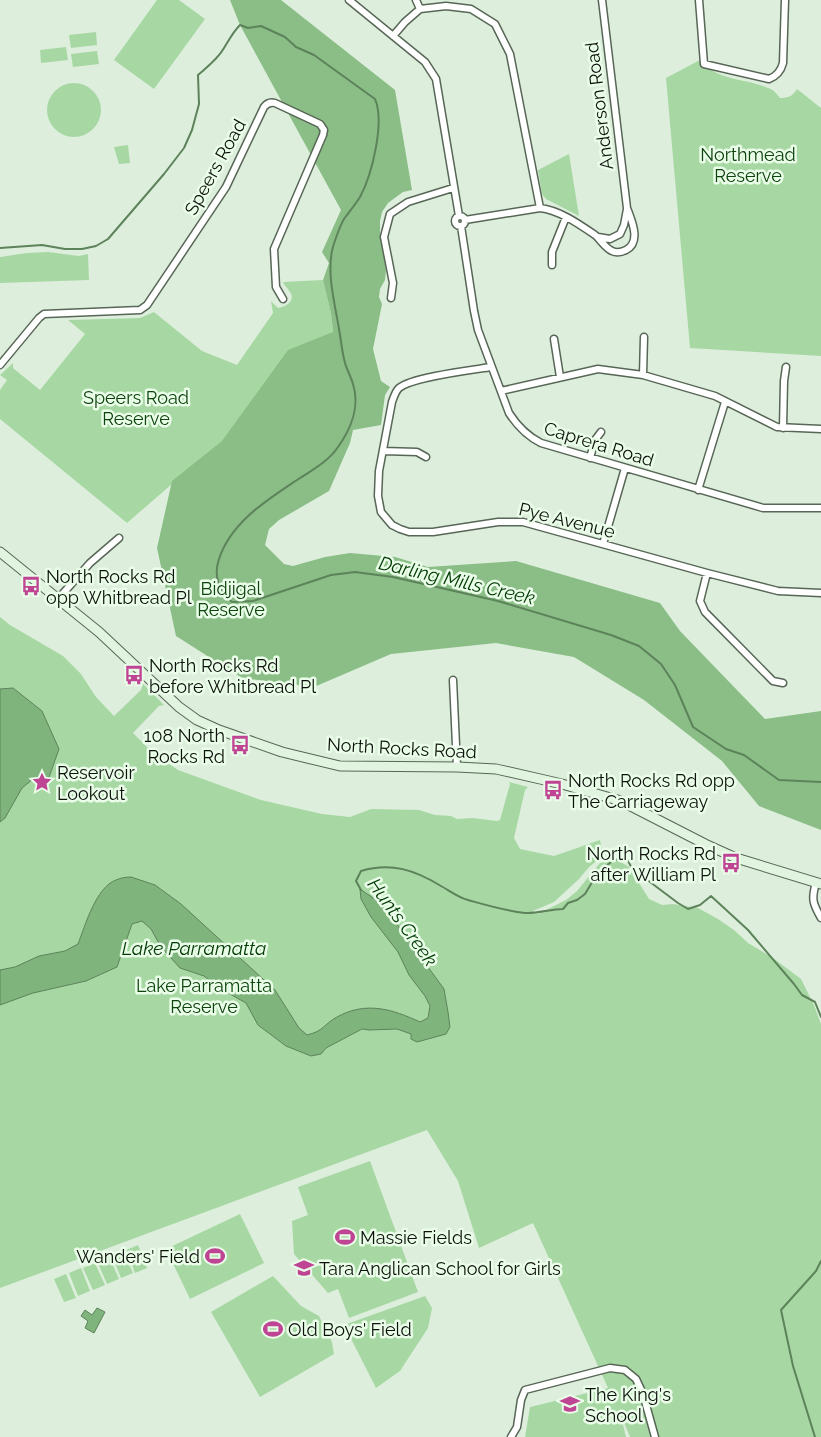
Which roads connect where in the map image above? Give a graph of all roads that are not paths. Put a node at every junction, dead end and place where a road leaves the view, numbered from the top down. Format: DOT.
graph roads {
  1 [pos="349,0"];
  2 [pos="416,0"];
  3 [pos="602,0"];
  4 [pos="700,0"];
  5 [pos="785,0"];
  6 [pos="420,9"];
  7 [pos="393,36"];
  8 [pos="453,188"];
  9 [pos="540,208"];
  10 [pos="627,208"];
  11 [pos="566,217"];
  12 [pos="461,221"];
  13 [pos="596,236"];
  14 [pos="552,265"];
  15 [pos="391,298"];
  16 [pos="283,299"];
  17 [pos="644,337"];
  18 [pos="554,339"];
  19 [pos="0,365"];
  20 [pos="491,367"];
  21 [pos="786,367"];
  22 [pos="644,375"];
  23 [pos="560,377"];
  24 [pos="501,391"];
  25 [pos="725,402"];
  26 [pos="783,428"];
  27 [pos="821,429"];
  28 [pos="600,432"];
  29 [pos="383,451"];
  30 [pos="426,457"];
  31 [pos="590,458"];
  32 [pos="625,468"];
  33 [pos="698,490"];
  34 [pos="821,508"];
  35 [pos="120,538"];
  36 [pos="603,544"];
  37 [pos="0,552"];
  38 [pos="706,573"];
  39 [pos="821,593"];
  40 [pos="58,599"];
  41 [pos="453,680"];
  42 [pos="783,683"];
  43 [pos="457,767"];
  44 [pos="818,884"];
  45 [pos="821,918"];
  46 [pos="511,1437"];
  47 [pos="655,1437"];
  1 -- 7 [label="street, Caprera Road"];
  2 -- 6 [label="street"];
  3 -- 10 [label="street, Anderson Road"];
  4 -- 5 [label="street"];
  6 -- 7 [label="street"];
  6 -- 9 [label="street"];
  7 -- 8 [label="street, Caprera Road"];
  8 -- 12 [label="street, Caprera Road"];
  8 -- 15 [label="street"];
  9 -- 11 [label="street, Anderson Road"];
  9 -- 12 [label="street"];
  10 -- 13 [label="street, Anderson Road"];
  10 -- 13 [label="street, Anderson Road"];
  11 -- 13 [label="street, Anderson Road"];
  11 -- 14 [label="street"];
  12 -- 20 [label="street, Caprera Road"];
  16 -- 19 [label="street, Speers Road"];
  17 -- 22 [label="street"];
  18 -- 23 [label="street"];
  20 -- 24 [label="street, Caprera Road"];
  20 -- 29 [label="street, Pye Avenue"];
  21 -- 26 [label="street"];
  22 -- 23 [label="street"];
  22 -- 25 [label="street"];
  23 -- 24 [label="street"];
  24 -- 31 [label="street, Caprera Road"];
  25 -- 26 [label="street"];
  25 -- 33 [label="street"];
  26 -- 27 [label="street"];
  28 -- 31 [label="street"];
  29 -- 30 [label="street"];
  29 -- 36 [label="street, Pye Avenue"];
  31 -- 32 [label="street, Caprera Road"];
  32 -- 33 [label="street, Caprera Road"];
  32 -- 36 [label="street"];
  33 -- 34 [label="street, Caprera Road"];
  35 -- 40 [label="street"];
  36 -- 38 [label="street, Pye Avenue"];
  37 -- 40 [label="main road, North Rocks Road"];
  38 -- 39 [label="street, Pye Avenue"];
  38 -- 42 [label="street"];
  40 -- 43 [label="main road, North Rocks Road"];
  41 -- 43 [label="street"];
  43 -- 44 [label="main road, North Rocks Road"];
  44 -- 45 [label="street"];
  46 -- 47 [label="street"];
}
